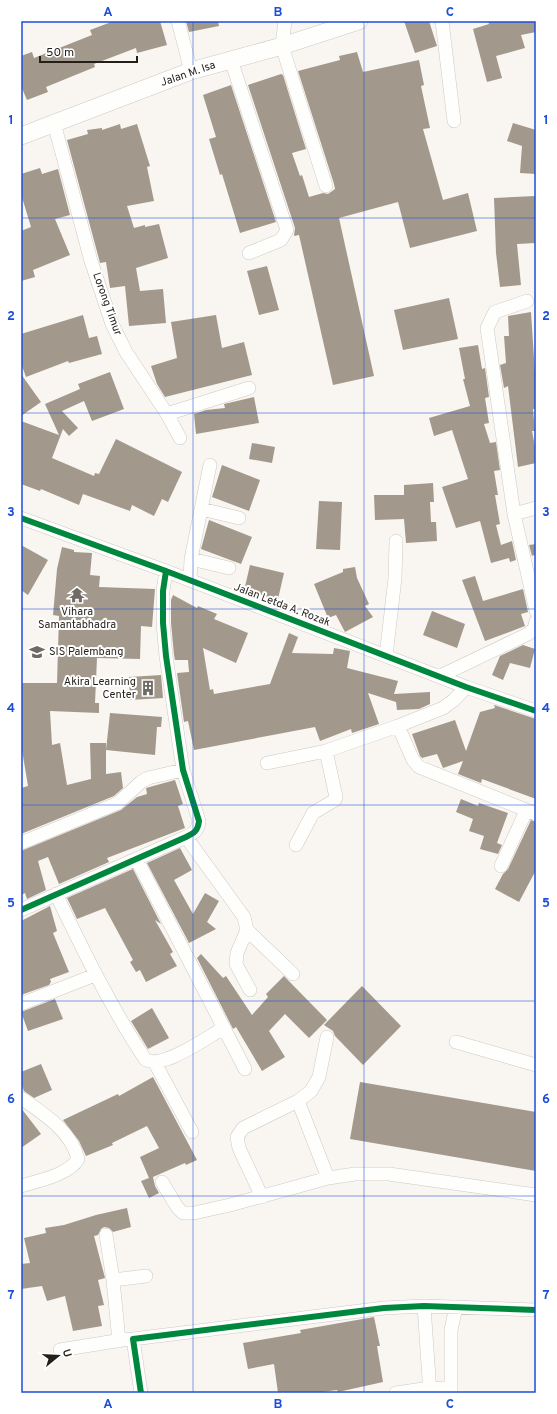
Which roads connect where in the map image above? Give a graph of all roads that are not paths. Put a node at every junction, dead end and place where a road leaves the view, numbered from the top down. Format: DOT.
graph roads {
  1 [pos="178,21"];
  2 [pos="285,21"];
  3 [pos="359,21"];
  4 [pos="442,21"];
  5 [pos="303,39"];
  6 [pos="282,46"];
  7 [pos="231,60"];
  8 [pos="191,71"];
  9 [pos="454,121"];
  10 [pos="54,124"];
  11 [pos="21,136"];
  12 [pos="326,186"];
  13 [pos="249,253"];
  14 [pos="527,301"];
  15 [pos="249,388"];
  16 [pos="167,414"];
  17 [pos="180,438"];
  18 [pos="210,465"];
  19 [pos="536,508"];
  20 [pos="201,509"];
  21 [pos="514,514"];
  22 [pos="21,518"];
  23 [pos="239,518"];
  24 [pos="396,541"];
  25 [pos="191,559"];
  26 [pos="229,568"];
  27 [pos="166,571"];
  28 [pos="190,580"];
  29 [pos="536,611"];
  30 [pos="536,621"];
  31 [pos="386,656"];
  32 [pos="440,676"];
  33 [pos="466,687"];
  34 [pos="536,711"];
  35 [pos="398,726"];
  36 [pos="326,751"];
  37 [pos="267,763"];
  38 [pos="183,770"];
  39 [pos="531,812"];
  40 [pos="186,837"];
  41 [pos="21,843"];
  42 [pos="296,845"];
  43 [pos="137,860"];
  44 [pos="501,866"];
  45 [pos="56,894"];
  46 [pos="21,910"];
  47 [pos="247,930"];
  48 [pos="95,974"];
  49 [pos="293,974"];
  50 [pos="250,990"];
  51 [pos="21,1004"];
  52 [pos="224,1028"];
  53 [pos="327,1037"];
  54 [pos="456,1042"];
  55 [pos="155,1063"];
  56 [pos="536,1065"];
  57 [pos="245,1069"];
  58 [pos="21,1098"];
  59 [pos="298,1101"];
  60 [pos="192,1132"];
  61 [pos="328,1178"];
  62 [pos="162,1182"];
  63 [pos="21,1186"];
  64 [pos="536,1195"];
  65 [pos="262,1196"];
  66 [pos="106,1235"];
  67 [pos="146,1276"];
  68 [pos="113,1280"];
  69 [pos="424,1306"];
  70 [pos="456,1307"];
  71 [pos="536,1310"];
  72 [pos="133,1339"];
  73 [pos="119,1341"];
  74 [pos="60,1350"];
  75 [pos="430,1391"];
  76 [pos="450,1391"];
  77 [pos="141,1393"];
  78 [pos="396,1393"];
  1 -- 8 [label="street"];
  2 -- 5 [label="street"];
  2 -- 6 [label="street"];
  3 -- 5 [label="main road, Jalan M. Isa"];
  4 -- 9 [label="street"];
  5 -- 6 [label="main road, Jalan M. Isa"];
  6 -- 7 [label="main road, Jalan M. Isa"];
  6 -- 12 [label="street"];
  7 -- 8 [label="main road, Jalan M. Isa"];
  7 -- 13 [label="street"];
  8 -- 10 [label="main road, Jalan M. Isa"];
  10 -- 11 [label="main road, Jalan M. Isa"];
  10 -- 16 [label="street, Lorong Timur"];
  14 -- 21 [label="street"];
  15 -- 16 [label="street"];
  16 -- 17 [label="street, Lorong Timur"];
  18 -- 20 [label="street"];
  19 -- 21 [label="street"];
  20 -- 23 [label="street"];
  20 -- 25 [label="street"];
  21 -- 29 [label="street"];
  22 -- 27 [label="street, Jalan Letda A. Rozak"];
  24 -- 31 [label="street"];
  25 -- 26 [label="street"];
  25 -- 28 [label="street"];
  27 -- 28 [label="street, Jalan Letda A. Rozak"];
  27 -- 38 [label="street"];
  28 -- 31 [label="street, Jalan Letda A. Rozak"];
  30 -- 32 [label="street"];
  31 -- 32 [label="street, Jalan Letda A. Rozak"];
  32 -- 33 [label="street, Jalan Letda A. Rozak"];
  33 -- 34 [label="street, Jalan Letda A. Rozak"];
  33 -- 35 [label="street"];
  35 -- 36 [label="street"];
  35 -- 39 [label="street"];
  36 -- 37 [label="street"];
  36 -- 42 [label="street"];
  38 -- 40 [label="street"];
  38 -- 41 [label="street"];
  39 -- 44 [label="street"];
  40 -- 43 [label="street"];
  40 -- 47 [label="street"];
  43 -- 45 [label="street"];
  43 -- 52 [label="street"];
  45 -- 46 [label="street"];
  45 -- 48 [label="street"];
  47 -- 49 [label="street"];
  47 -- 50 [label="street"];
  48 -- 51 [label="street"];
  48 -- 55 [label="street"];
  52 -- 55 [label="street"];
  52 -- 57 [label="street"];
  53 -- 59 [label="street"];
  54 -- 56 [label="street"];
  55 -- 60 [label="street"];
  58 -- 63 [label="street"];
  59 -- 61 [label="street"];
  59 -- 65 [label="street"];
  61 -- 64 [label="street"];
  61 -- 65 [label="street"];
  62 -- 65 [label="street"];
  66 -- 68 [label="street"];
  67 -- 68 [label="street"];
  68 -- 73 [label="street"];
  69 -- 70 [label="street"];
  69 -- 72 [label="street"];
  69 -- 75 [label="street"];
  70 -- 71 [label="street"];
  70 -- 76 [label="street"];
  72 -- 73 [label="street"];
  72 -- 77 [label="street"];
  73 -- 74 [label="street"];
  75 -- 76 [label="street"];
  75 -- 78 [label="street"];
}
